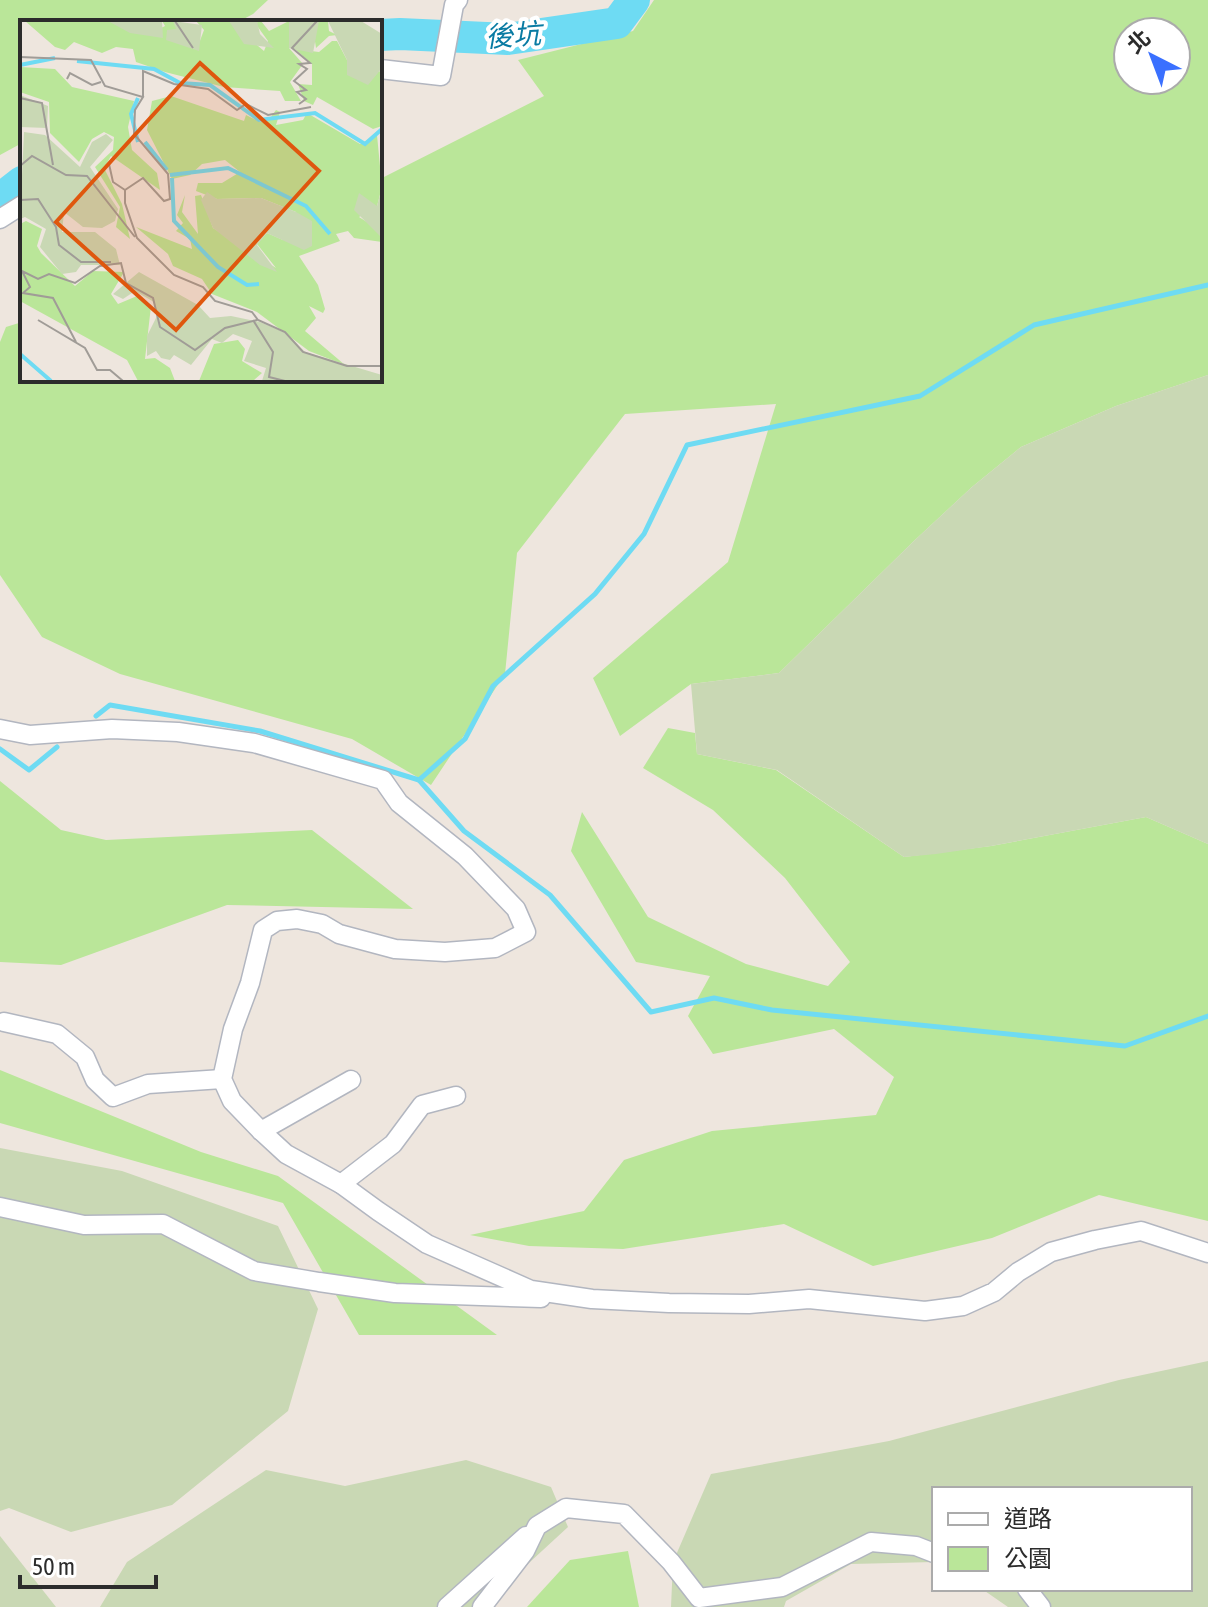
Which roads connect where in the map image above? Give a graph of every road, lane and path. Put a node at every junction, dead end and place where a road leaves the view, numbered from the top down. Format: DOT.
graph roads {
  1 [pos="458,0"];
  2 [pos="382,69"];
  3 [pos="20,206"];
  4 [pos="0,219"];
  5 [pos="0,729"];
  6 [pos="4,1022"];
  7 [pos="222,1079"];
  8 [pos="351,1080"];
  9 [pos="456,1096"];
  10 [pos="261,1131"];
  11 [pos="341,1184"];
  12 [pos="0,1207"];
  13 [pos="1208,1253"];
  14 [pos="592,1299"];
  15 [pos="537,1526"];
  16 [pos="932,1552"];
  17 [pos="1029,1591"];
  18 [pos="447,1607"];
  19 [pos="482,1607"];
  20 [pos="1041,1607"];
  1 -- 2 [label="street"];
  3 -- 4 [label="street"];
  5 -- 7 [label="street"];
  6 -- 7 [label="street"];
  7 -- 10 [label="street"];
  8 -- 10 [label="street"];
  9 -- 11 [label="street"];
  10 -- 11 [label="street"];
  11 -- 14 [label="street"];
  12 -- 14 [label="street"];
  13 -- 14 [label="street"];
  15 -- 16 [label="street"];
  15 -- 18 [label="street"];
  15 -- 19 [label="street"];
  17 -- 20 [label="street"];
}
